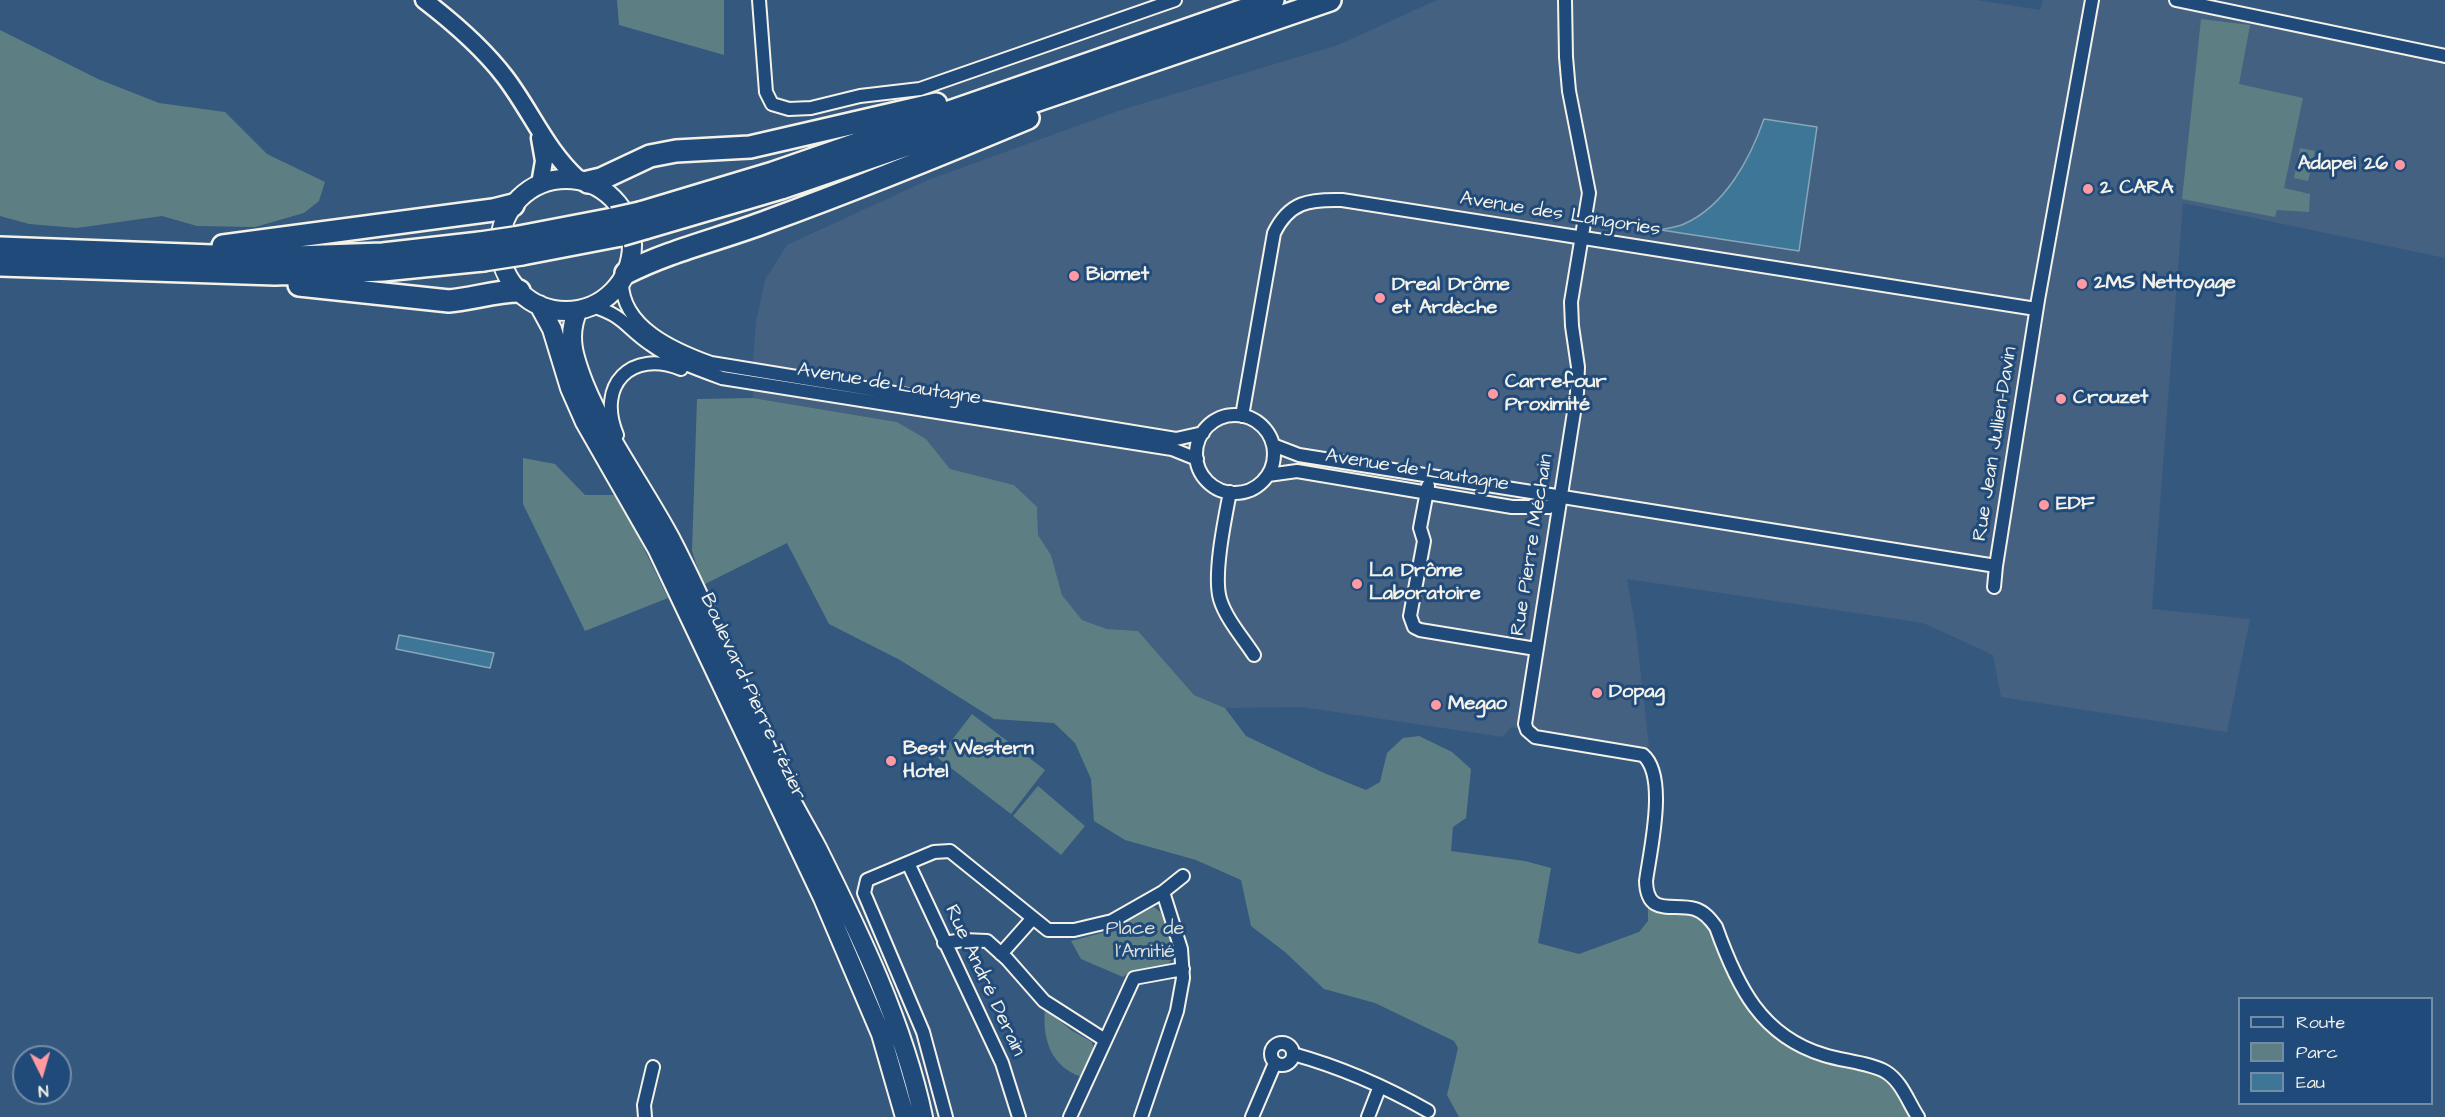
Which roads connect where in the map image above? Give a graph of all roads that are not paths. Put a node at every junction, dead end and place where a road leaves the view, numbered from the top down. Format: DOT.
graph roads {
  1 [pos="424,0"];
  2 [pos="759,0"];
  3 [pos="1175,0"];
  4 [pos="1273,0"];
  5 [pos="1330,0"];
  6 [pos="1565,0"];
  7 [pos="2092,0"];
  8 [pos="2176,0"];
  9 [pos="2209,4"];
  10 [pos="1244,30"];
  11 [pos="2445,56"];
  12 [pos="1091,65"];
  13 [pos="539,132"];
  14 [pos="587,182"];
  15 [pos="540,184"];
  16 [pos="513,205"];
  17 [pos="643,220"];
  18 [pos="1581,238"];
  19 [pos="0,248"];
  20 [pos="159,263"];
  21 [pos="0,265"];
  22 [pos="624,277"];
  23 [pos="519,291"];
  24 [pos="539,305"];
  25 [pos="585,308"];
  26 [pos="2037,309"];
  27 [pos="722,378"];
  28 [pos="1242,416"];
  29 [pos="1203,433"];
  30 [pos="1273,445"];
  31 [pos="1197,459"];
  32 [pos="1268,475"];
  33 [pos="1430,476"];
  34 [pos="640,485"];
  35 [pos="1230,492"];
  36 [pos="1427,492"];
  37 [pos="1560,500"];
  38 [pos="1996,566"];
  39 [pos="1994,586"];
  40 [pos="1536,649"];
  41 [pos="1254,655"];
  42 [pos="908,863"];
  43 [pos="1183,876"];
  44 [pos="1163,892"];
  45 [pos="1033,918"];
  46 [pos="944,943"];
  47 [pos="1001,954"];
  48 [pos="1183,969"];
  49 [pos="1105,1040"];
  50 [pos="1293,1054"];
  51 [pos="1275,1063"];
  52 [pos="653,1067"];
  53 [pos="1380,1086"];
  54 [pos="1428,1111"];
  55 [pos="645,1117"];
  56 [pos="905,1117"];
  57 [pos="923,1117"];
  58 [pos="946,1117"];
  59 [pos="1019,1117"];
  60 [pos="1070,1117"];
  61 [pos="1141,1117"];
  62 [pos="1252,1117"];
  63 [pos="1368,1117"];
  64 [pos="1918,1117"];
  1 -- 13 [label="main road"];
  2 -- 3 [label="street"];
  4 -- 12 [label="highway"];
  5 -- 10 [label="highway"];
  6 -- 18 [label="street, Rue Pierre Méchain"];
  7 -- 26 [label="street, Rue Jean Jullien-Davin"];
  8 -- 9 [label="street"];
  9 -- 11 [label="street"];
  10 -- 17 [label="highway"];
  10 -- 22 [label="highway"];
  12 -- 14 [label="highway"];
  12 -- 17 [label="highway"];
  13 -- 14 [label="main road"];
  13 -- 15 [label="main road"];
  14 -- 15 [label="main road"];
  14 -- 22 [label="main road"];
  15 -- 16 [label="main road"];
  16 -- 20 [label="highway"];
  16 -- 23 [label="main road"];
  17 -- 20 [label="highway, bridge"];
  18 -- 26 [label="street, Avenue des Langories"];
  18 -- 28 [label="street, Avenue des Langories"];
  18 -- 37 [label="street, Rue Pierre Méchain"];
  19 -- 20 [label="highway"];
  20 -- 21 [label="highway"];
  20 -- 23 [label="highway"];
  22 -- 25 [label="main road"];
  22 -- 29 [label="street, Avenue de Lautagne"];
  23 -- 24 [label="main road"];
  24 -- 25 [label="main road"];
  24 -- 56 [label="main road, Boulevard Pierre Tézier"];
  25 -- 27 [label="street, Avenue de Lautagne"];
  25 -- 34 [label="main road, Boulevard Pierre Tézier"];
  26 -- 38 [label="street, Rue Jean Jullien-Davin"];
  27 -- 31 [label="street, Avenue de Lautagne"];
  27 -- 34 [label="street"];
  28 -- 29 [label="street"];
  28 -- 30 [label="street"];
  29 -- 31 [label="street"];
  30 -- 32 [label="street"];
  30 -- 33 [label="street, Avenue de Lautagne"];
  31 -- 35 [label="street"];
  32 -- 35 [label="street"];
  32 -- 36 [label="street, Avenue de Lautagne"];
  33 -- 36 [label="street"];
  33 -- 37 [label="street, Avenue de Lautagne"];
  34 -- 57 [label="main road, Boulevard Pierre Tézier"];
  35 -- 41 [label="street"];
  36 -- 37 [label="street, Avenue de Lautagne"];
  36 -- 40 [label="street"];
  37 -- 38 [label="street, Rue Jean Jullien-Davin"];
  37 -- 40 [label="street, Rue Pierre Méchain"];
  38 -- 39 [label="street"];
  40 -- 64 [label="street, Rue Pierre Méchain"];
  42 -- 45 [label="street"];
  42 -- 46 [label="street, Rue André Derain"];
  42 -- 58 [label="street"];
  43 -- 44 [label="street"];
  44 -- 45 [label="street"];
  44 -- 48 [label="street"];
  45 -- 47 [label="street"];
  46 -- 47 [label="street"];
  46 -- 59 [label="street, Rue André Derain"];
  47 -- 49 [label="street"];
  48 -- 49 [label="street"];
  48 -- 61 [label="street"];
  49 -- 60 [label="street"];
  50 -- 51 [label="street"];
  50 -- 51 [label="street"];
  50 -- 53 [label="street"];
  51 -- 62 [label="street"];
  52 -- 55 [label="street"];
  53 -- 54 [label="street"];
  53 -- 63 [label="street"];
}
